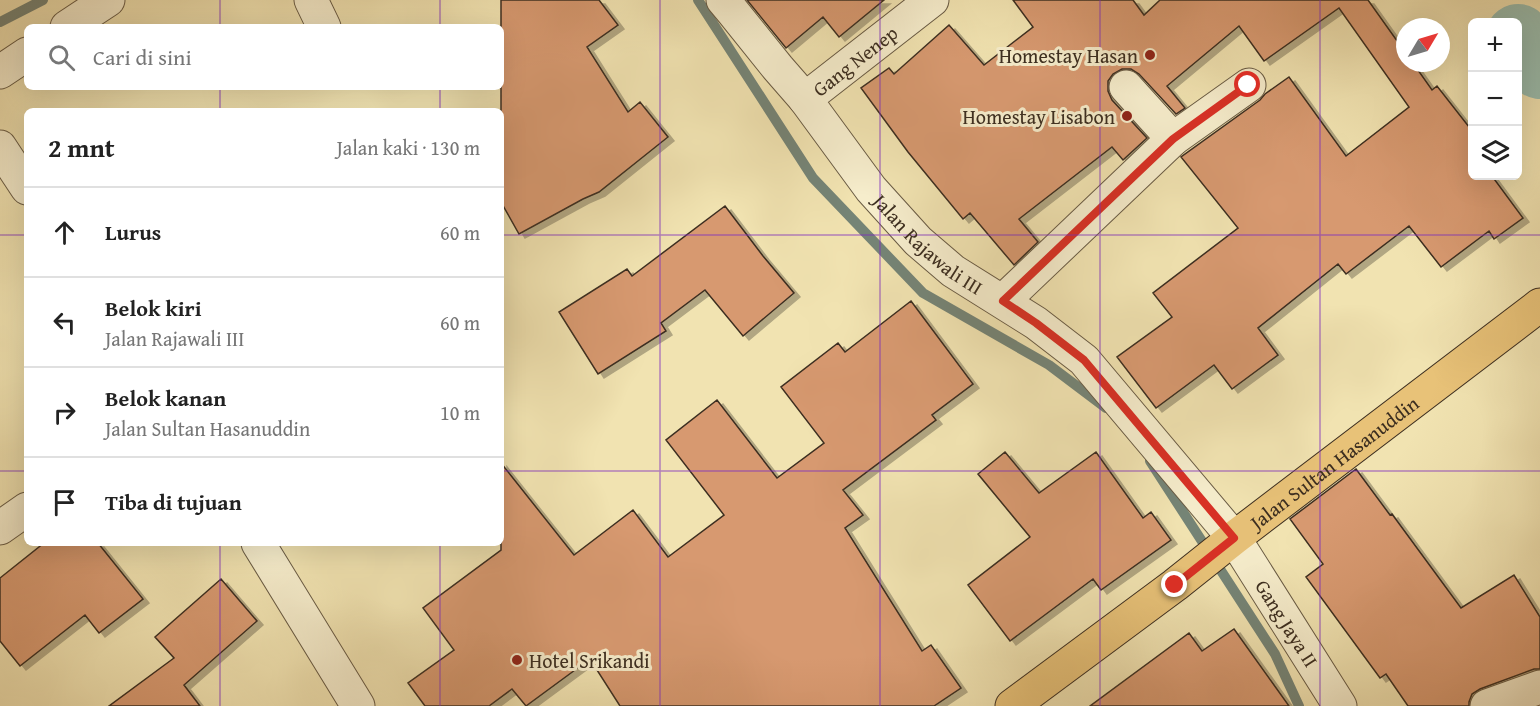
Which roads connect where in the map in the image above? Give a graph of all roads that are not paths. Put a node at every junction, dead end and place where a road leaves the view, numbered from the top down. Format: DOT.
graph roads {
  1 [pos="108,0"];
  2 [pos="311,0"];
  3 [pos="723,0"];
  4 [pos="933,0"];
  5 [pos="72,24"];
  6 [pos="323,24"];
  7 [pos="24,56"];
  8 [pos="0,72"];
  9 [pos="1248,85"];
  10 [pos="1126,87"];
  11 [pos="805,99"];
  12 [pos="1173,139"];
  13 [pos="0,147"];
  14 [pos="24,184"];
  15 [pos="1003,301"];
  16 [pos="1540,305"];
  17 [pos="24,511"];
  18 [pos="0,528"];
  19 [pos="1228,543"];
  20 [pos="260,546"];
  21 [pos="1540,687"];
  22 [pos="358,706"];
  23 [pos="1012,706"];
  24 [pos="1341,706"];
  25 [pos="1487,706"];
  1 -- 5 [label="street"];
  2 -- 6 [label="street"];
  3 -- 11 [label="street, Jalan Rajawali III"];
  4 -- 11 [label="street, Gang Nenep"];
  7 -- 8 [label="street"];
  9 -- 12 [label="street"];
  10 -- 12 [label="street"];
  11 -- 15 [label="street, Jalan Rajawali III"];
  12 -- 15 [label="street"];
  13 -- 14 [label="street"];
  15 -- 19 [label="street, Jalan Rajawali III"];
  16 -- 19 [label="main road, Jalan Sultan Hasanuddin"];
  17 -- 18 [label="street"];
  19 -- 23 [label="main road, Jalan Sultan Hasanuddin"];
  19 -- 24 [label="street, Gang Jaya II"];
  20 -- 22 [label="street"];
  21 -- 25 [label="street"];
}
